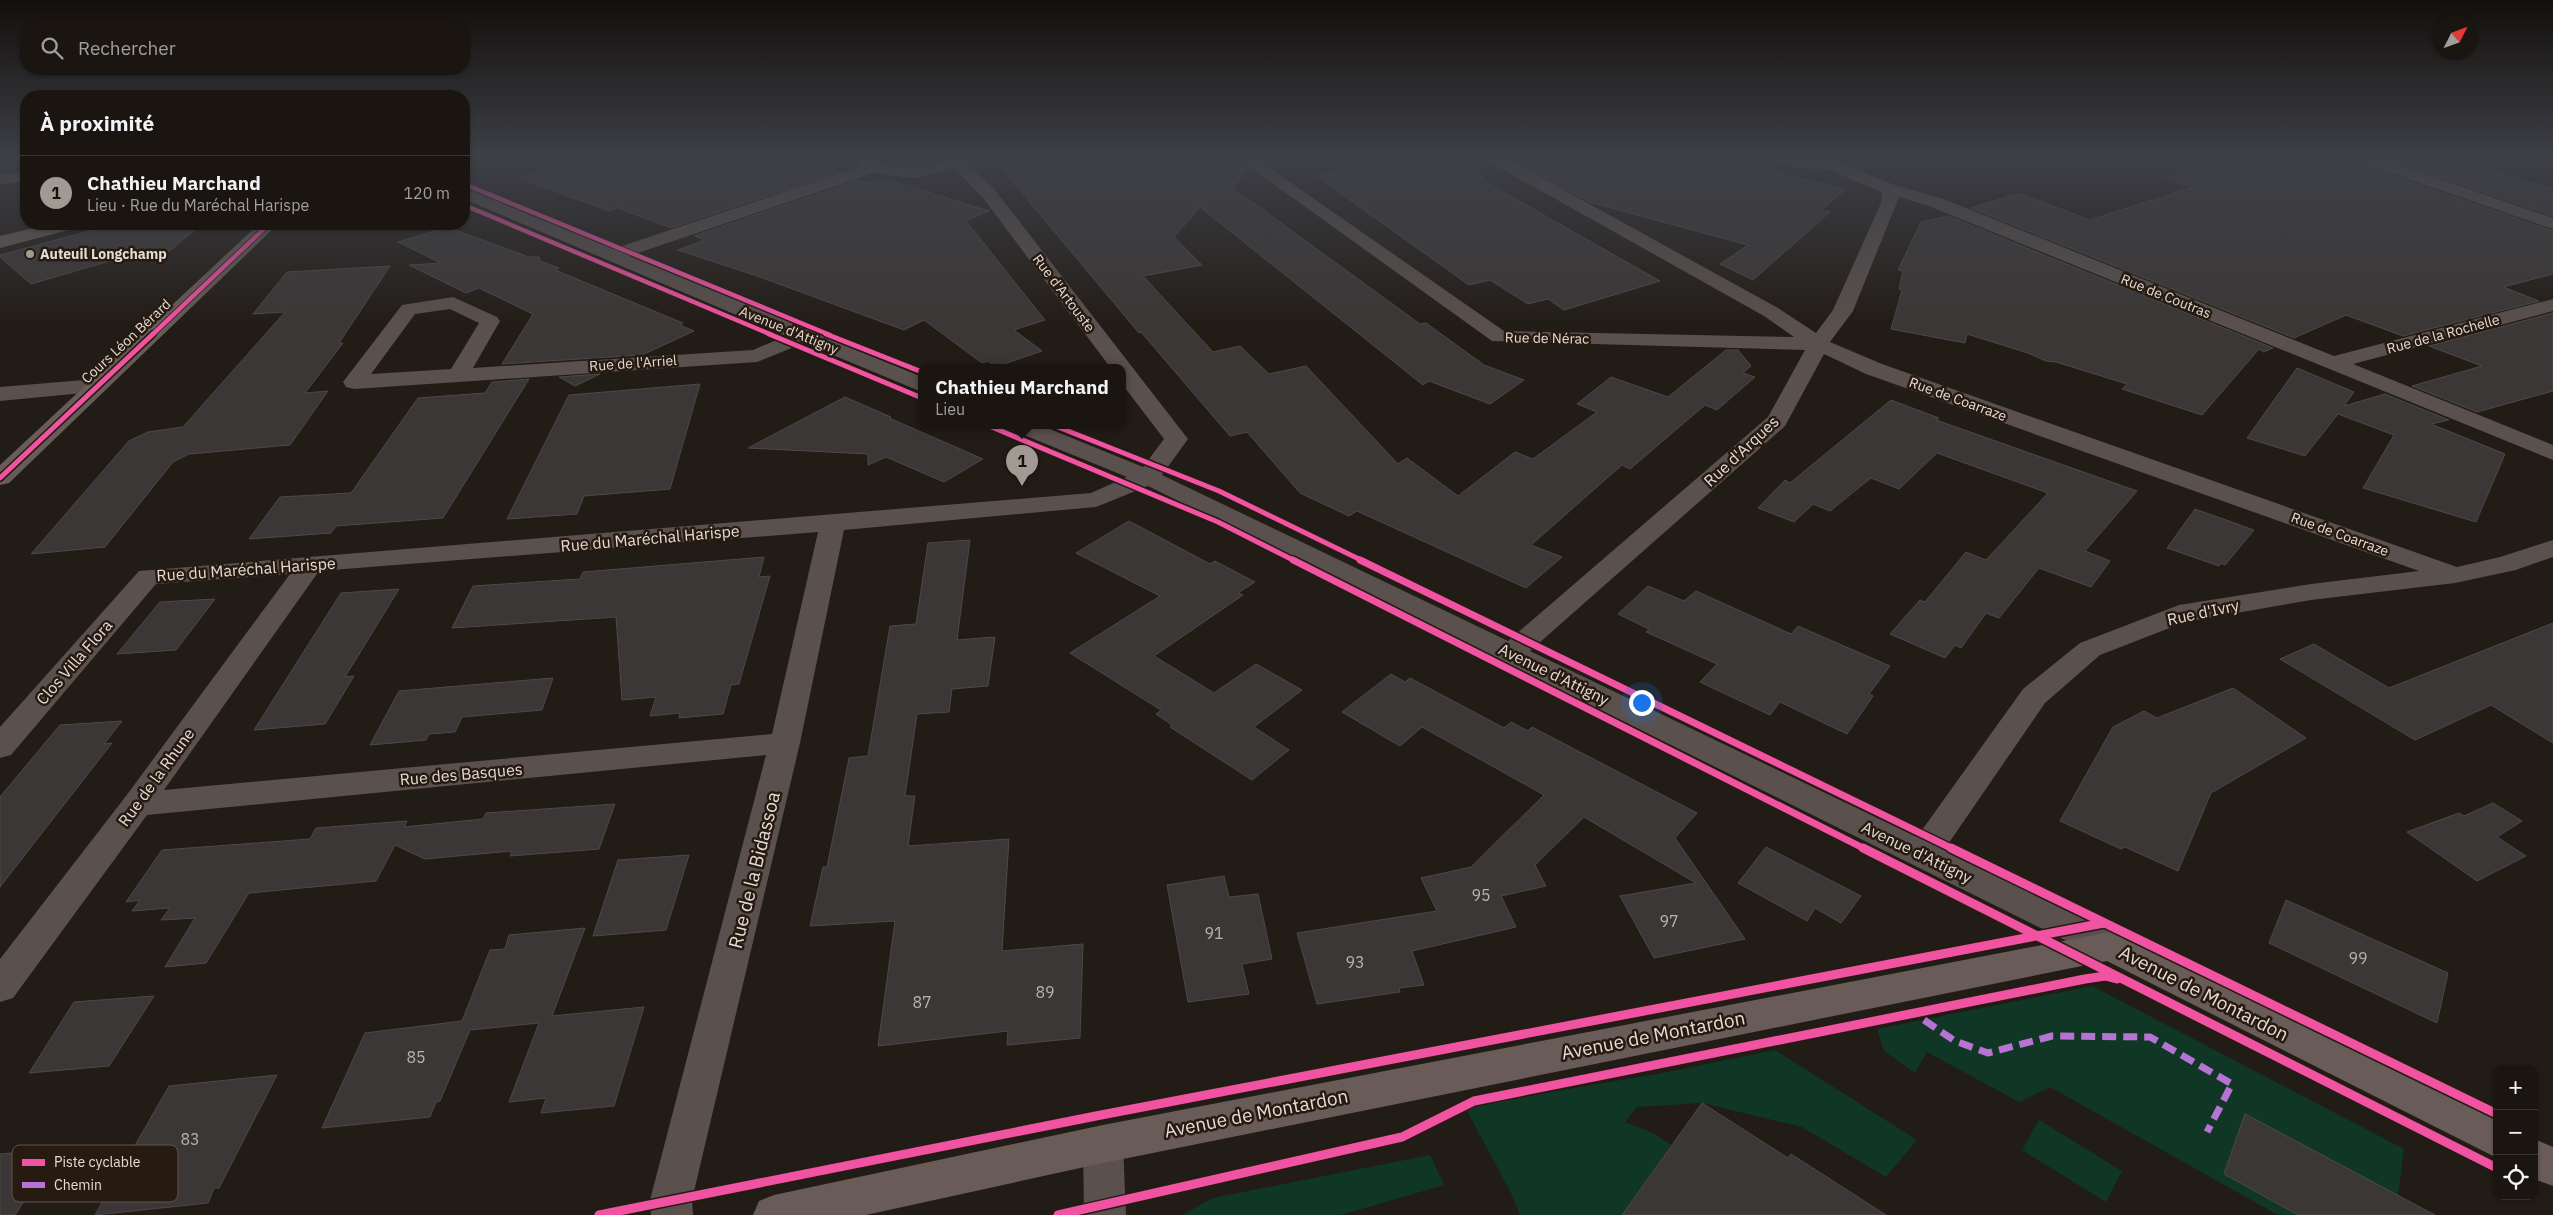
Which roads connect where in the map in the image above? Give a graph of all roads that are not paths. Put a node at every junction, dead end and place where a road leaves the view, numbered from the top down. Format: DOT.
graph roads {
  1 [pos="512,214"];
  2 [pos="726,214"];
  3 [pos="1004,214"];
  4 [pos="1324,214"];
  5 [pos="1594,214"];
  6 [pos="1885,214"];
  7 [pos="1964,214"];
  8 [pos="2523,214"];
  9 [pos="2553,224"];
  10 [pos="47,230"];
  11 [pos="263,230"];
  12 [pos="0,242"];
  13 [pos="610,256"];
  14 [pos="2553,305"];
  15 [pos="803,336"];
  16 [pos="1818,344"];
  17 [pos="2334,363"];
  18 [pos="1119,364"];
  19 [pos="1126,373"];
  20 [pos="459,374"];
  21 [pos="918,383"];
  22 [pos="96,386"];
  23 [pos="0,394"];
  24 [pos="1030,429"];
  25 [pos="2553,453"];
  26 [pos="1148,477"];
  27 [pos="0,478"];
  28 [pos="833,523"];
  29 [pos="2553,548"];
  30 [pos="310,565"];
  31 [pos="2455,575"];
  32 [pos="148,577"];
  33 [pos="1511,653"];
  34 [pos="785,743"];
  35 [pos="0,747"];
  36 [pos="137,804"];
  37 [pos="1923,855"];
  38 [pos="2110,946"];
  39 [pos="0,988"];
  40 [pos="2493,1137"];
  41 [pos="1103,1144"];
  42 [pos="2538,1160"];
  43 [pos="2553,1167"];
  44 [pos="672,1215"];
  45 [pos="774,1215"];
  46 [pos="1105,1215"];
  1 -- 13 [label="street, Avenue d'Attigny"];
  2 -- 13 [label="street, Rue d'Artouste"];
  3 -- 18 [label="street, Rue d'Artouste"];
  4 -- 16 [label="street, Rue de Nérac"];
  5 -- 16 [label="street, Rue de Coarraze"];
  6 -- 16 [label="street, Rue d'Arques"];
  7 -- 17 [label="street, Rue de Coutras"];
  8 -- 9 [label="street"];
  10 -- 12 [label="street"];
  11 -- 22 [label="street, Cours Léon Bérard"];
  13 -- 15 [label="street, Avenue d'Attigny"];
  14 -- 17 [label="street, Rue de la Rochelle"];
  15 -- 20 [label="street, Rue de l'Arriel"];
  15 -- 21 [label="street, Avenue d'Attigny"];
  16 -- 31 [label="street, Rue de Coarraze"];
  16 -- 33 [label="street, Rue d'Arques"];
  17 -- 25 [label="street, Rue de Coutras"];
  19 -- 26 [label="street, Rue d'Artouste"];
  20 -- 20 [label="street, Rue de l'Arriel"];
  22 -- 23 [label="street"];
  22 -- 27 [label="street, Cours Léon Bérard"];
  24 -- 26 [label="street, Avenue d'Attigny"];
  26 -- 28 [label="street, Rue du Maréchal Harispe"];
  26 -- 33 [label="street, Avenue d'Attigny"];
  28 -- 30 [label="street, Rue du Maréchal Harispe"];
  28 -- 34 [label="street, Rue de la Bidassoa"];
  29 -- 31 [label="street, Rue d'Ivry"];
  30 -- 32 [label="street, Rue du Maréchal Harispe"];
  30 -- 36 [label="street, Rue de la Rhune"];
  31 -- 37 [label="street, Rue d'Ivry"];
  32 -- 35 [label="street, Clos Villa Flora"];
  33 -- 37 [label="street, Avenue d'Attigny"];
  34 -- 36 [label="street, Rue des Basques"];
  34 -- 44 [label="street, Rue de la Bidassoa"];
  36 -- 39 [label="street, Rue de la Rhune"];
  37 -- 38 [label="street, Avenue d'Attigny"];
  38 -- 40 [label="street, Avenue de Montardon"];
  38 -- 41 [label="street, Avenue de Montardon"];
  41 -- 45 [label="street, Avenue de Montardon"];
  41 -- 46 [label="street"];
  42 -- 43 [label="street"];
}
